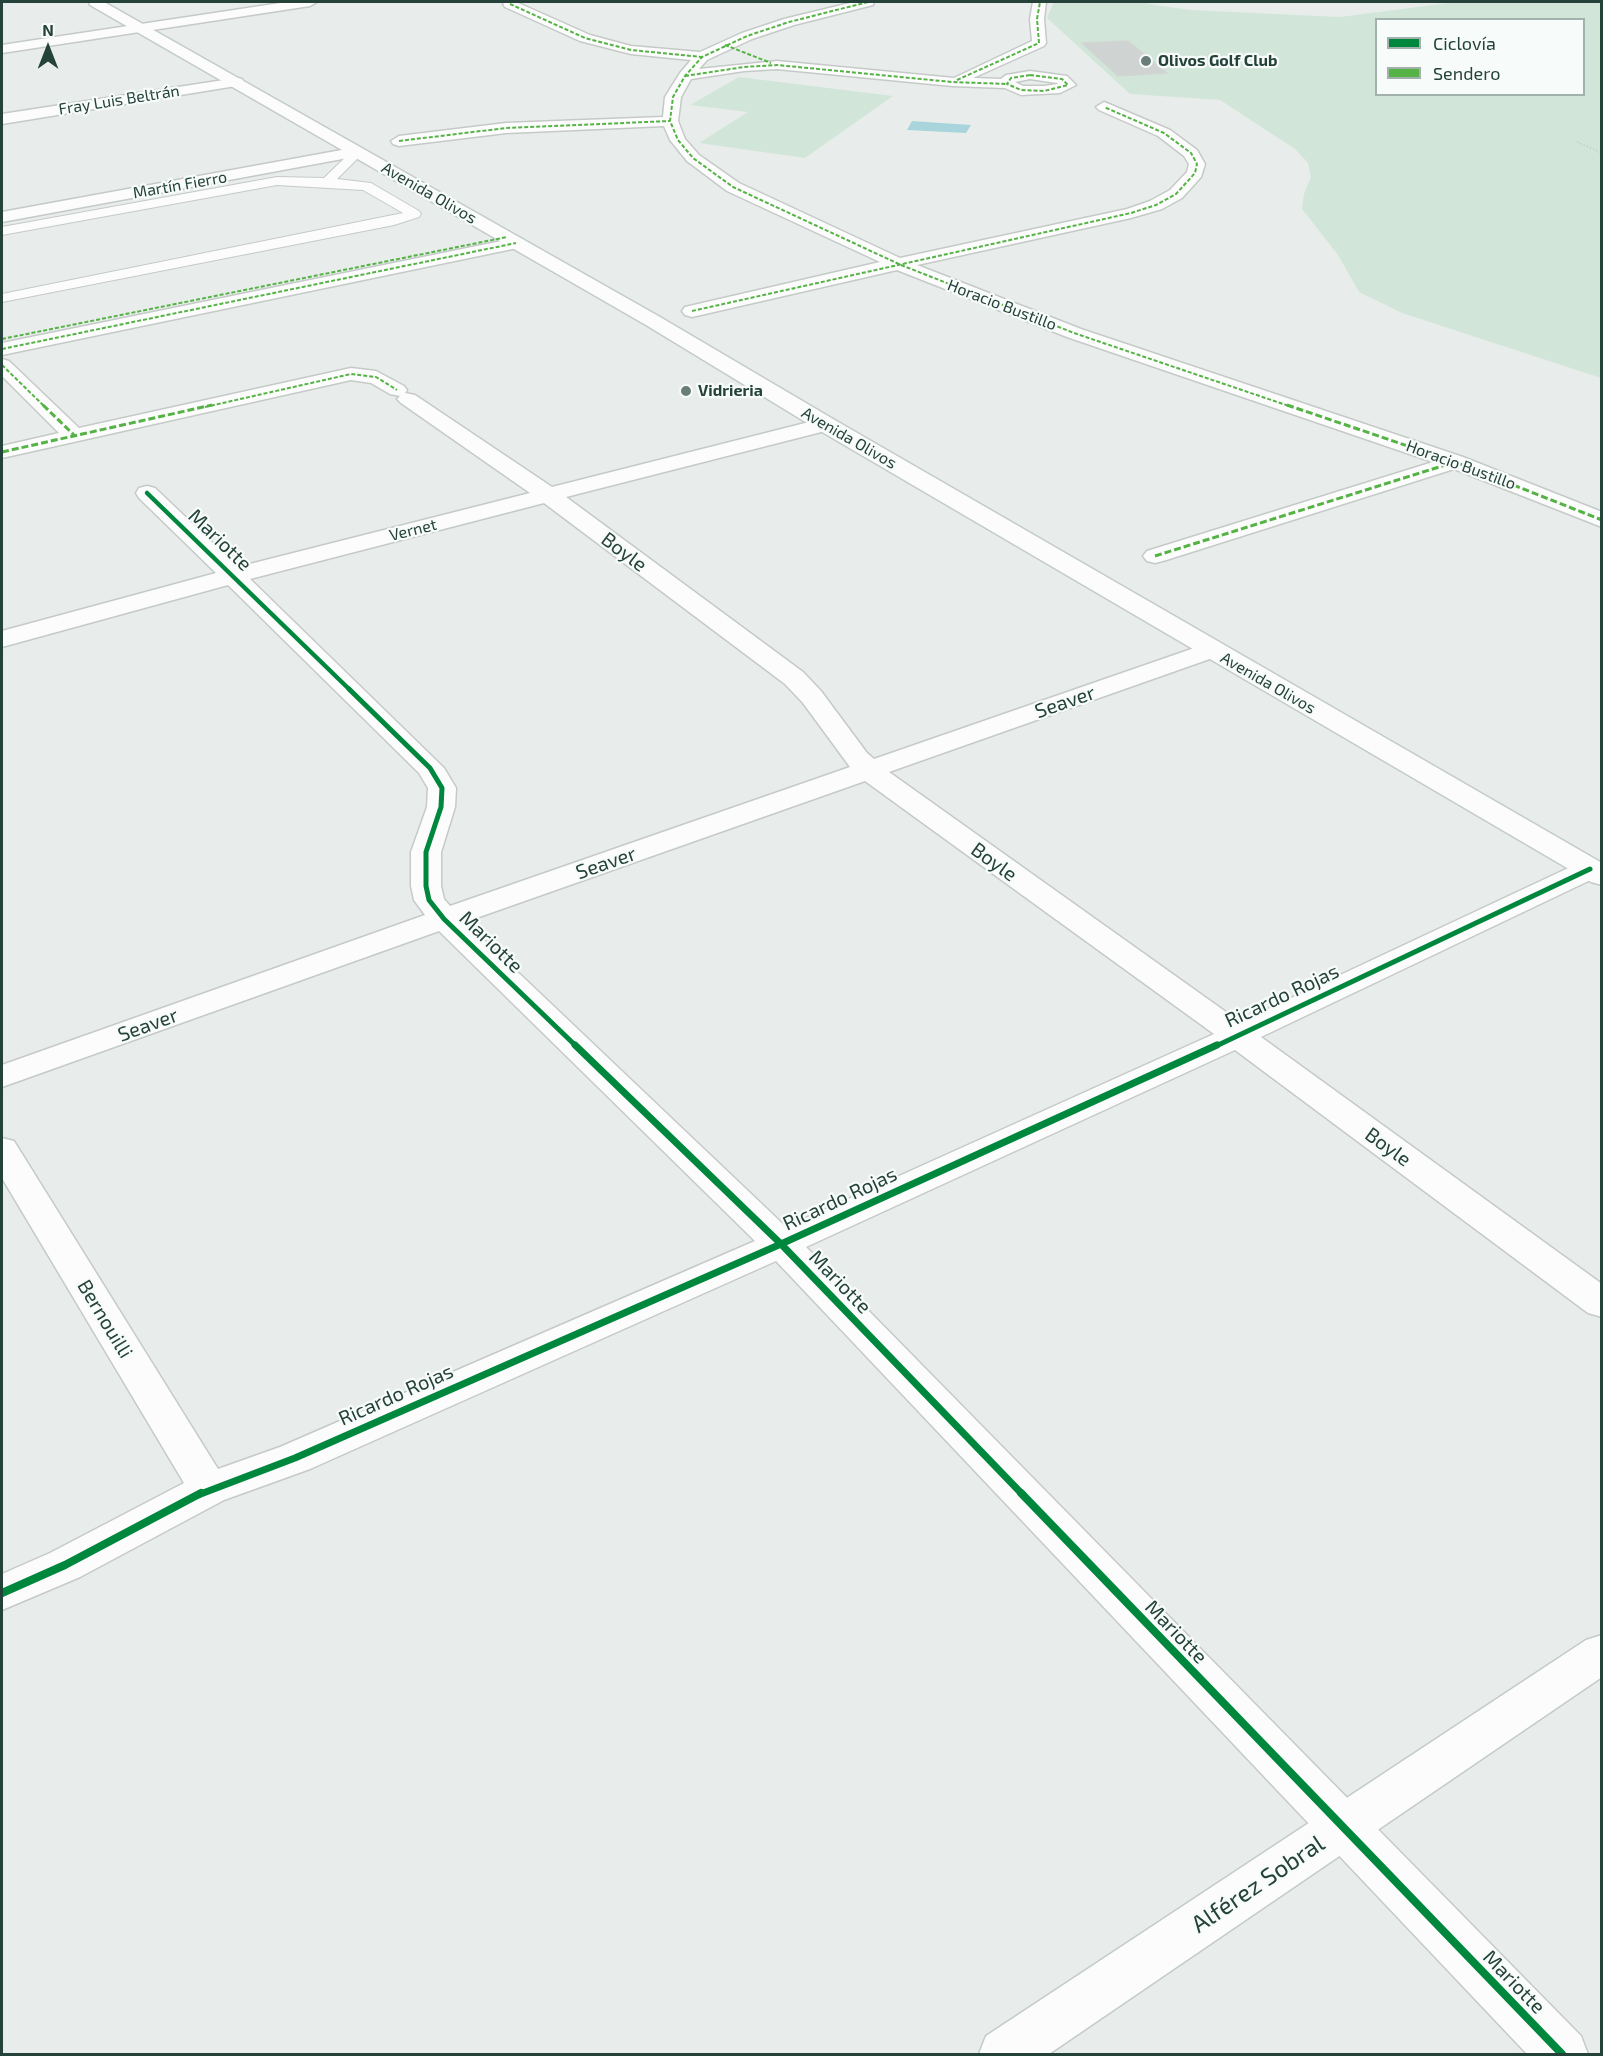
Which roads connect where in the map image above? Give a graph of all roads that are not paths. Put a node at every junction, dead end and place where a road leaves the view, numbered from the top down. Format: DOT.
graph roads {
  1 [pos="95,2"];
  2 [pos="310,2"];
  3 [pos="868,2"];
  4 [pos="1040,2"];
  5 [pos="510,4"];
  6 [pos="143,28"];
  7 [pos="725,45"];
  8 [pos="2,49"];
  9 [pos="702,57"];
  10 [pos="777,65"];
  11 [pos="684,76"];
  12 [pos="237,82"];
  13 [pos="952,82"];
  14 [pos="1007,84"];
  15 [pos="1104,107"];
  16 [pos="2,119"];
  17 [pos="670,121"];
  18 [pos="399,141"];
  19 [pos="358,152"];
  20 [pos="327,182"];
  21 [pos="2,217"];
  22 [pos="2,231"];
  23 [pos="512,240"];
  24 [pos="901,265"];
  25 [pos="2,298"];
  26 [pos="222,299"];
  27 [pos="692,311"];
  28 [pos="2,339"];
  29 [pos="2,349"];
  30 [pos="2,365"];
  31 [pos="825,424"];
  32 [pos="75,436"];
  33 [pos="2,452"];
  34 [pos="1455,462"];
  35 [pos="147,493"];
  36 [pos="548,495"];
  37 [pos="1602,520"];
  38 [pos="1155,556"];
  39 [pos="233,576"];
  40 [pos="2,639"];
  41 [pos="1212,650"];
  42 [pos="871,771"];
  43 [pos="1596,872"];
  44 [pos="444,919"];
  45 [pos="1238,1036"];
  46 [pos="2,1077"];
  47 [pos="2,1149"];
  48 [pos="780,1244"];
  49 [pos="1602,1304"];
  50 [pos="209,1489"];
  51 [pos="2,1593"];
  52 [pos="1602,1653"];
  53 [pos="1341,1828"];
  54 [pos="1005,2055"];
  55 [pos="1562,2055"];
  1 -- 6 [label="street, Avenida Olivos"];
  2 -- 6 [label="street"];
  3 -- 7 [label="street"];
  4 -- 13 [label="street"];
  5 -- 9 [label="street"];
  6 -- 8 [label="street"];
  6 -- 12 [label="street, Avenida Olivos"];
  7 -- 9 [label="street"];
  7 -- 10 [label="street"];
  9 -- 11 [label="street"];
  10 -- 11 [label="street"];
  10 -- 13 [label="street"];
  11 -- 17 [label="street"];
  12 -- 16 [label="street, Fray Luis Beltrán"];
  12 -- 19 [label="street, Avenida Olivos"];
  13 -- 14 [label="street"];
  15 -- 24 [label="street"];
  17 -- 18 [label="street"];
  17 -- 24 [label="street, Horacio Bustillo"];
  19 -- 20 [label="lane"];
  19 -- 21 [label="street, Martín Fierro"];
  19 -- 23 [label="street, Avenida Olivos"];
  20 -- 22 [label="lane"];
  20 -- 25 [label="lane"];
  23 -- 26 [label="street"];
  23 -- 31 [label="street, Avenida Olivos"];
  24 -- 27 [label="street"];
  24 -- 34 [label="street, Horacio Bustillo"];
  26 -- 28 [label="street"];
  26 -- 29 [label="street"];
  30 -- 32 [label="street"];
  31 -- 36 [label="street, Vernet"];
  31 -- 41 [label="street, Avenida Olivos"];
  32 -- 33 [label="street, Boyle"];
  32 -- 36 [label="street, Boyle"];
  34 -- 37 [label="street, Horacio Bustillo"];
  34 -- 38 [label="street"];
  35 -- 39 [label="street, Mariotte"];
  36 -- 39 [label="street, Vernet"];
  36 -- 42 [label="street, Boyle"];
  39 -- 40 [label="street, Vernet"];
  39 -- 44 [label="street, Mariotte"];
  41 -- 42 [label="street, Seaver"];
  41 -- 43 [label="street, Avenida Olivos"];
  42 -- 44 [label="street, Seaver"];
  42 -- 45 [label="street, Boyle"];
  43 -- 45 [label="street, Ricardo Rojas"];
  44 -- 46 [label="street, Seaver"];
  44 -- 48 [label="street, Mariotte"];
  45 -- 48 [label="street, Ricardo Rojas"];
  45 -- 49 [label="street, Boyle"];
  47 -- 50 [label="street, Bernouilli"];
  48 -- 50 [label="street, Ricardo Rojas"];
  48 -- 53 [label="street, Mariotte"];
  50 -- 51 [label="street, Ricardo Rojas"];
  52 -- 53 [label="street, Alférez Sobral"];
  53 -- 54 [label="street, Alférez Sobral"];
  53 -- 55 [label="street, Mariotte"];
}
